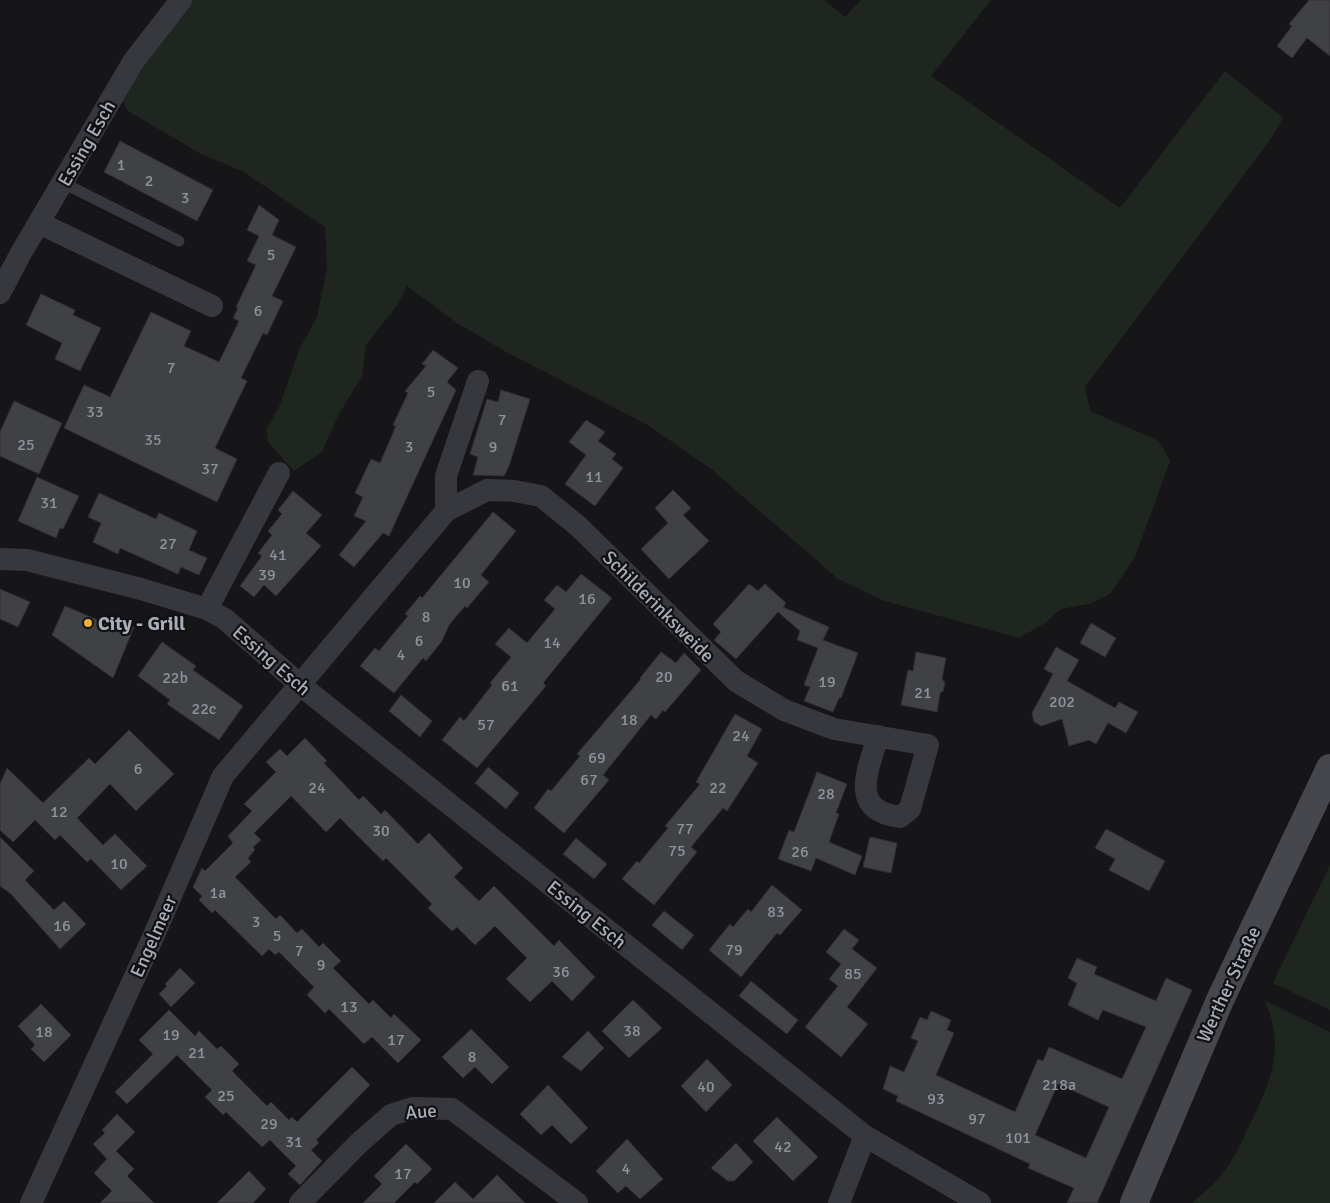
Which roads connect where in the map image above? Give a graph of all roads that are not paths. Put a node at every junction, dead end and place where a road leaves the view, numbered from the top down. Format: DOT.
graph roads {
  1 [pos="181,0"];
  2 [pos="63,183"];
  3 [pos="39,223"];
  4 [pos="179,241"];
  5 [pos="0,293"];
  6 [pos="212,306"];
  7 [pos="478,381"];
  8 [pos="280,473"];
  9 [pos="446,511"];
  10 [pos="0,559"];
  11 [pos="207,609"];
  12 [pos="299,684"];
  13 [pos="878,736"];
  14 [pos="1330,768"];
  15 [pos="865,1136"];
  16 [pos="31,1203"];
  17 [pos="300,1203"];
  18 [pos="577,1203"];
  19 [pos="839,1203"];
  20 [pos="980,1203"];
  21 [pos="1134,1203"];
  1 -- 2 [label="street, Essing Esch"];
  2 -- 3 [label="street, Essing Esch"];
  2 -- 4 [label="lane"];
  3 -- 5 [label="street, Essing Esch"];
  3 -- 6 [label="street"];
  7 -- 9 [label="street"];
  8 -- 11 [label="street"];
  9 -- 12 [label="street, Schilderinksweide"];
  9 -- 13 [label="street, Schilderinksweide"];
  10 -- 11 [label="street, Essing Esch"];
  11 -- 12 [label="street, Essing Esch"];
  12 -- 15 [label="street, Essing Esch"];
  12 -- 16 [label="street, Engelmeer"];
  14 -- 21 [label="main road, Werther Straße"];
  15 -- 19 [label="street"];
  15 -- 20 [label="street, Essing Esch"];
  17 -- 18 [label="street, Aue"];
}
